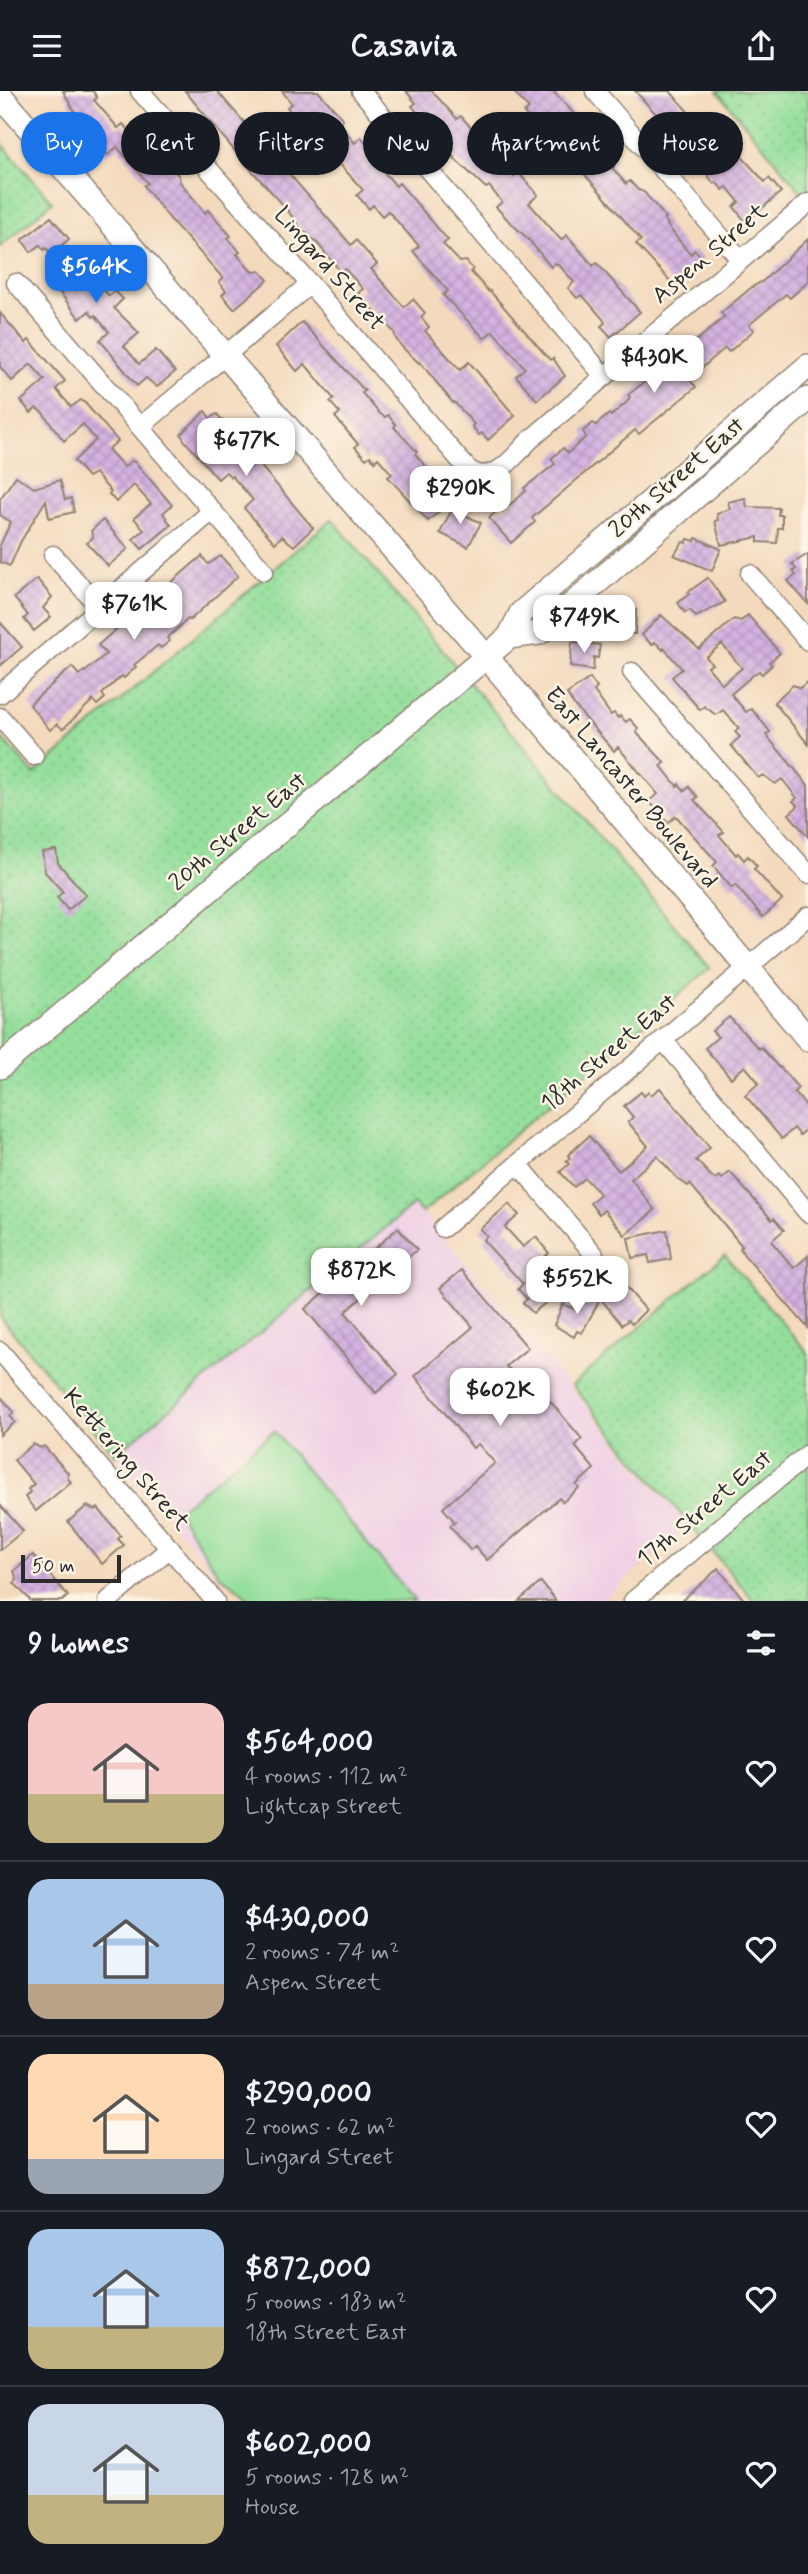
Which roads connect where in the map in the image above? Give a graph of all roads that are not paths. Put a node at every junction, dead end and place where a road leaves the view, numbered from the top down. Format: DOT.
graph roads {
  1 [pos="140,91"];
  2 [pos="361,91"];
  3 [pos="595,91"];
  4 [pos="0,95"];
  5 [pos="808,203"];
  6 [pos="740,259"];
  7 [pos="16,283"];
  8 [pos="310,284"];
  9 [pos="223,355"];
  10 [pos="808,366"];
  11 [pos="604,376"];
  12 [pos="808,399"];
  13 [pos="140,427"];
  14 [pos="483,475"];
  15 [pos="212,511"];
  16 [pos="53,555"];
  17 [pos="264,571"];
  18 [pos="750,574"];
  19 [pos="99,607"];
  20 [pos="509,637"];
  21 [pos="808,641"];
  22 [pos="486,657"];
  23 [pos="632,672"];
  24 [pos="0,694"];
  25 [pos="0,717"];
  26 [pos="34,756"];
  27 [pos="808,874"];
  28 [pos="808,916"];
  29 [pos="747,968"];
  30 [pos="808,1039"];
  31 [pos="663,1040"];
  32 [pos="0,1067"];
  33 [pos="518,1164"];
  34 [pos="808,1213"];
  35 [pos="443,1228"];
  36 [pos="594,1254"];
  37 [pos="0,1351"];
  38 [pos="808,1454"];
  39 [pos="170,1548"];
  40 [pos="108,1601"];
  41 [pos="215,1601"];
  42 [pos="633,1601"];
  1 -- 8 [label="street, Lingard Street"];
  2 -- 11 [label="street"];
  3 -- 6 [label="street"];
  4 -- 9 [label="main road, East Lancaster Boulevard"];
  5 -- 6 [label="street, Aspen Street"];
  6 -- 11 [label="street, Aspen Street"];
  7 -- 13 [label="street"];
  8 -- 9 [label="street"];
  8 -- 14 [label="street, Lingard Street"];
  9 -- 13 [label="street"];
  9 -- 22 [label="main road, East Lancaster Boulevard"];
  10 -- 20 [label="main road, 20th Street East"];
  11 -- 14 [label="street, Aspen Street"];
  12 -- 20 [label="main road, 20th Street East"];
  13 -- 15 [label="street"];
  15 -- 17 [label="street"];
  15 -- 19 [label="street"];
  16 -- 19 [label="street"];
  18 -- 21 [label="street"];
  19 -- 24 [label="street"];
  20 -- 22 [label="main road, 20th Street East"];
  22 -- 29 [label="main road, East Lancaster Boulevard"];
  22 -- 32 [label="main road, 20th Street East"];
  23 -- 27 [label="street"];
  25 -- 26 [label="street"];
  28 -- 29 [label="street, 18th Street East"];
  29 -- 30 [label="main road, East Lancaster Boulevard"];
  29 -- 31 [label="street, 18th Street East"];
  31 -- 33 [label="street, 18th Street East"];
  31 -- 34 [label="street"];
  33 -- 35 [label="street, 18th Street East"];
  33 -- 36 [label="street"];
  37 -- 39 [label="street, Kettering Street"];
  38 -- 42 [label="street, 17th Street East"];
  39 -- 40 [label="street"];
  39 -- 41 [label="street, Kettering Street"];
}
